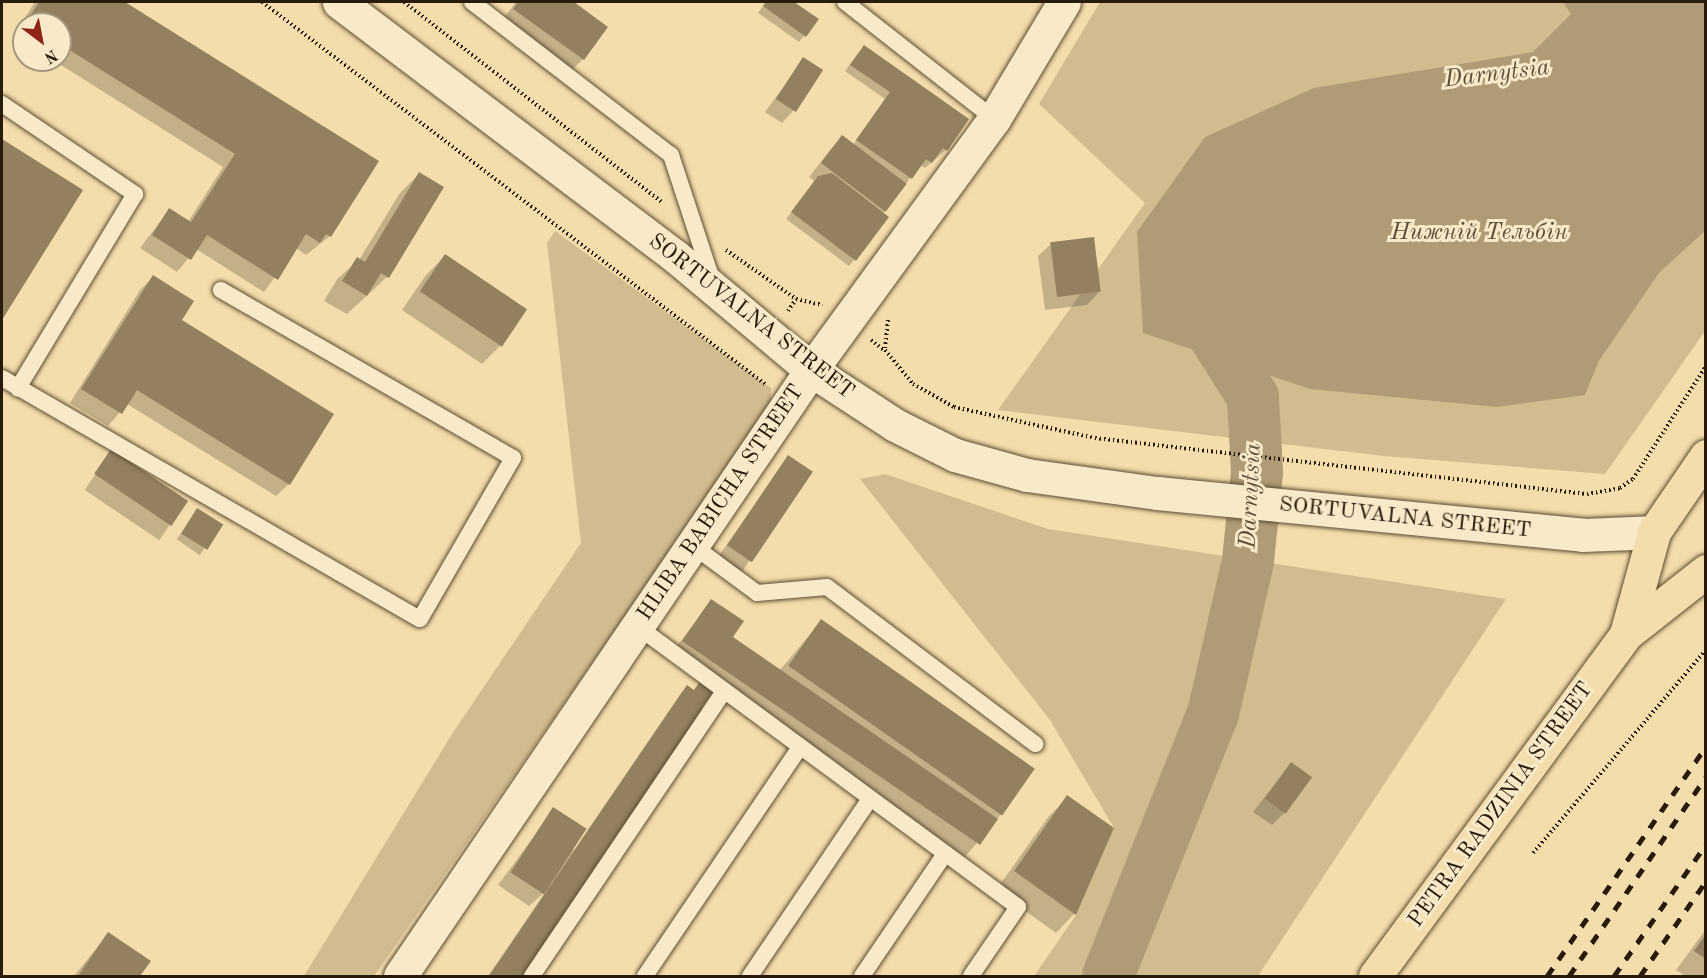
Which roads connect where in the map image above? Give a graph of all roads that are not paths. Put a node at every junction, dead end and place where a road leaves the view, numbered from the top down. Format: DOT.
graph roads {
  1 [pos="339,2"];
  2 [pos="472,2"];
  3 [pos="845,2"];
  4 [pos="1064,2"];
  5 [pos="2,104"];
  6 [pos="994,119"];
  7 [pos="221,290"];
  8 [pos="715,290"];
  9 [pos="811,370"];
  10 [pos="2,378"];
  11 [pos="18,388"];
  12 [pos="1706,456"];
  13 [pos="1654,532"];
  14 [pos="692,545"];
  15 [pos="1706,571"];
  16 [pos="637,626"];
  17 [pos="1626,634"];
  18 [pos="724,691"];
  19 [pos="1035,744"];
  20 [pos="800,747"];
  21 [pos="870,799"];
  22 [pos="945,854"];
  23 [pos="400,976"];
  24 [pos="532,976"];
  25 [pos="645,976"];
  26 [pos="750,976"];
  27 [pos="862,976"];
  28 [pos="970,976"];
  29 [pos="1375,976"];
  1 -- 8 [label="street, SORTUVALNA STREET"];
  2 -- 8 [label="lane"];
  3 -- 6 [label="lane"];
  4 -- 6 [label="street, HLIBA BABICHA STREET"];
  5 -- 11 [label="lane"];
  6 -- 9 [label="street, HLIBA BABICHA STREET"];
  7 -- 11 [label="lane"];
  8 -- 9 [label="street, SORTUVALNA STREET"];
  9 -- 13 [label="street, SORTUVALNA STREET"];
  9 -- 14 [label="street, HLIBA BABICHA STREET"];
  10 -- 11 [label="lane"];
  12 -- 13 [label="main road, PETRA RADZINIA STREET"];
  13 -- 17 [label="main road, PETRA RADZINIA STREET"];
  14 -- 16 [label="street, HLIBA BABICHA STREET"];
  14 -- 19 [label="lane"];
  15 -- 17 [label="main road, PETRA RADZINIA STREET"];
  16 -- 18 [label="lane"];
  16 -- 23 [label="street, HLIBA BABICHA STREET"];
  17 -- 29 [label="main road, PETRA RADZINIA STREET"];
  18 -- 20 [label="lane"];
  18 -- 24 [label="lane"];
  20 -- 21 [label="lane"];
  20 -- 25 [label="lane"];
  21 -- 22 [label="lane"];
  21 -- 26 [label="lane"];
  22 -- 27 [label="lane"];
  22 -- 28 [label="lane"];
}
